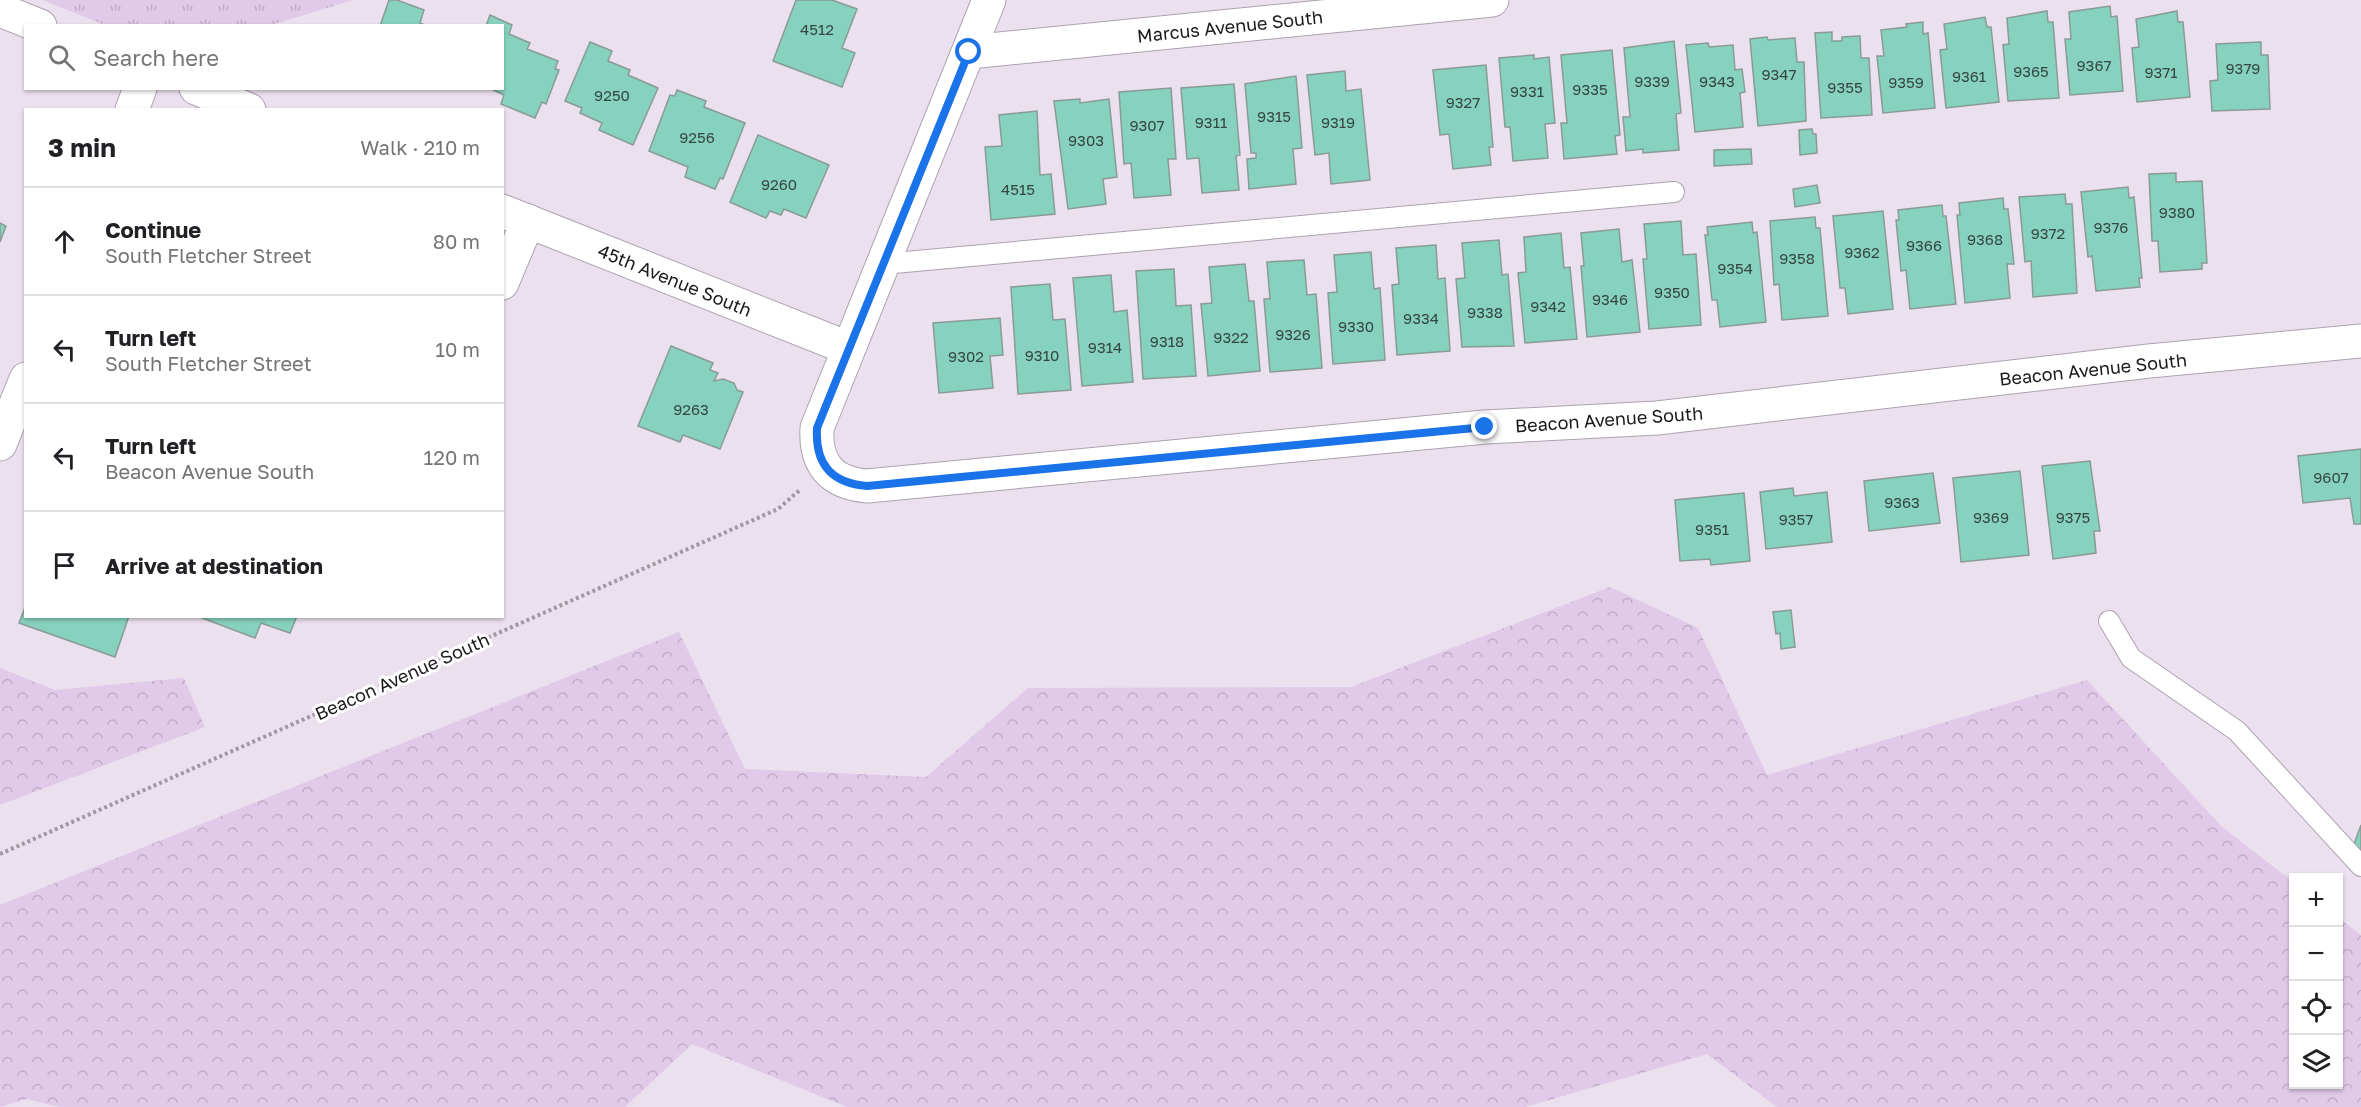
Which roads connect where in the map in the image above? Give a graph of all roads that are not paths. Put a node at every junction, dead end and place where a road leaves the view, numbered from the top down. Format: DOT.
graph roads {
  1 [pos="989,0"];
  2 [pos="1492,0"];
  3 [pos="0,9"];
  4 [pos="35,24"];
  5 [pos="969,52"];
  6 [pos="139,90"];
  7 [pos="201,90"];
  8 [pos="133,108"];
  9 [pos="244,108"];
  10 [pos="1674,192"];
  11 [pos="515,216"];
  12 [pos="883,264"];
  13 [pos="504,273"];
  14 [pos="2361,340"];
  15 [pos="848,348"];
  16 [pos="24,384"];
  17 [pos="0,444"];
  18 [pos="2109,621"];
  19 [pos="2361,866"];
  1 -- 5 [label="street"];
  2 -- 5 [label="street, Marcus Avenue South"];
  3 -- 4 [label="street"];
  5 -- 12 [label="street"];
  6 -- 8 [label="street"];
  7 -- 9 [label="street"];
  10 -- 12 [label="lane"];
  11 -- 13 [label="street"];
  11 -- 15 [label="street, 45th Avenue South"];
  12 -- 15 [label="street"];
  14 -- 15 [label="street, Beacon Avenue South"];
  16 -- 17 [label="street"];
  18 -- 19 [label="lane"];
}
